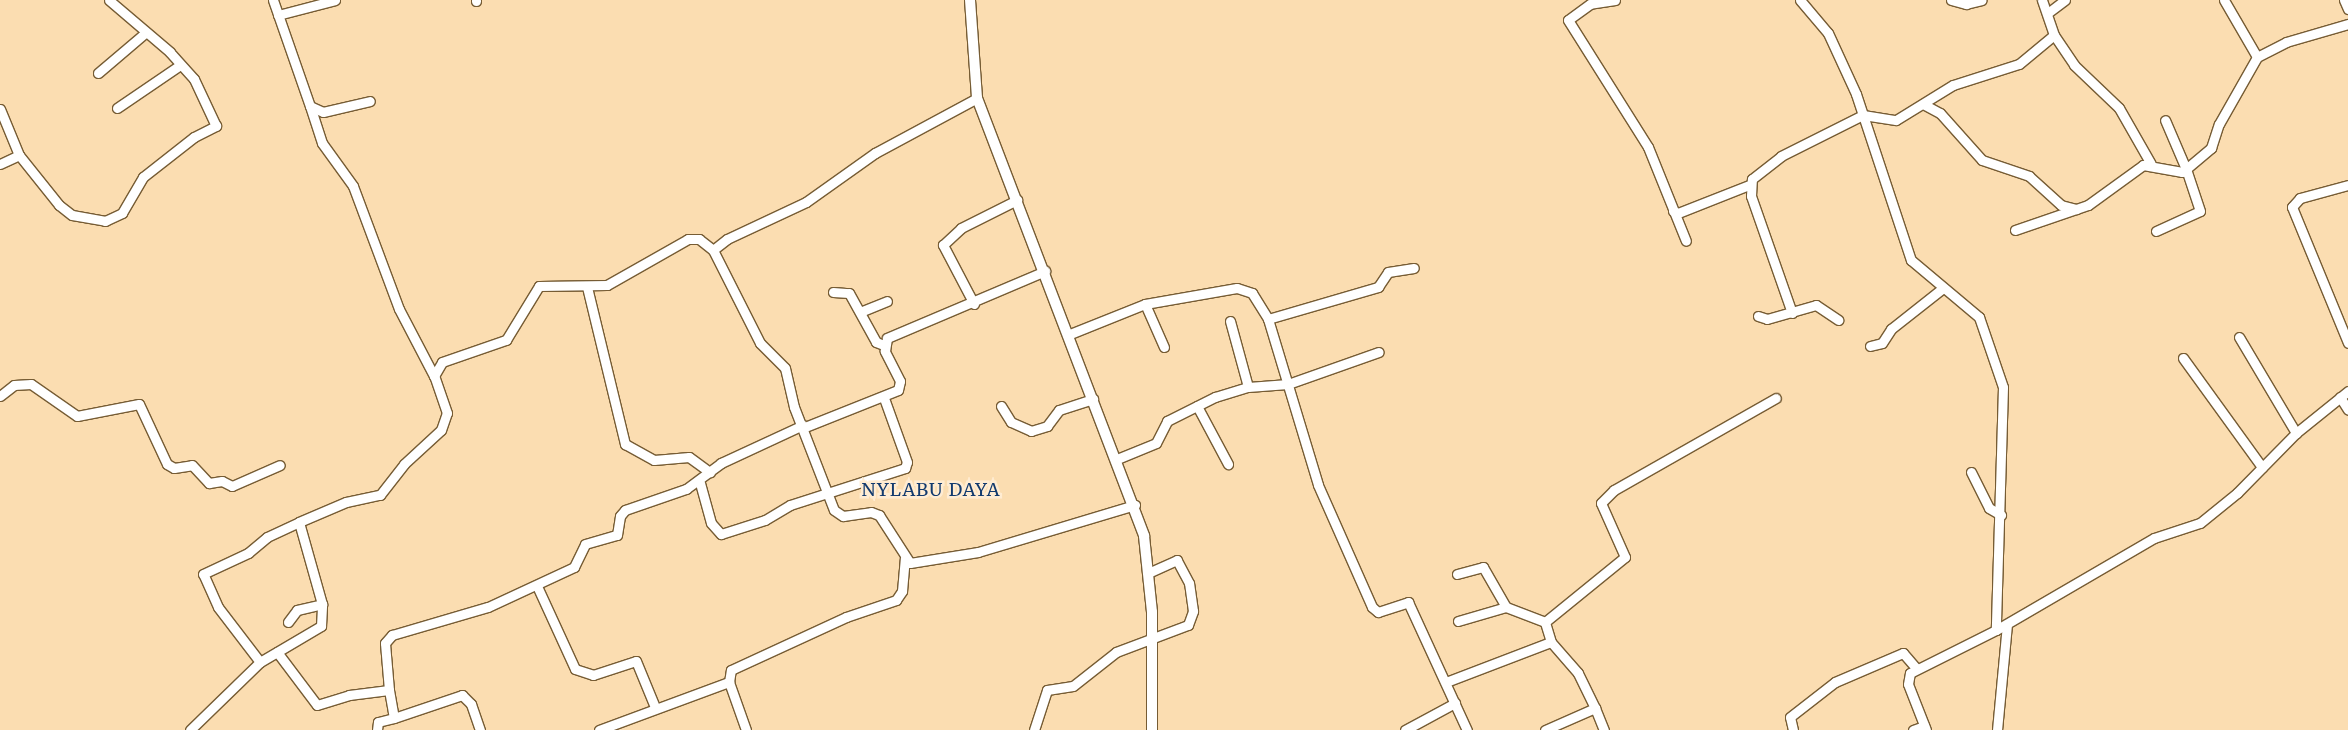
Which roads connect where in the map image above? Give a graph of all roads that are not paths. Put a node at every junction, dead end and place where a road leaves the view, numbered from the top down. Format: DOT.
graph roads {
  1 [pos="109,0"];
  2 [pos="273,0"];
  3 [pos="335,0"];
  4 [pos="970,0"];
  5 [pos="1614,0"];
  6 [pos="1800,0"];
  7 [pos="1951,0"];
  8 [pos="1982,0"];
  9 [pos="2042,0"];
  10 [pos="2065,0"];
  11 [pos="2224,0"];
  12 [pos="2344,0"];
  13 [pos="2348,8"];
  14 [pos="2049,12"];
  15 [pos="278,15"];
  16 [pos="2348,24"];
  17 [pos="145,33"];
  18 [pos="2054,35"];
  19 [pos="2257,57"];
  20 [pos="180,65"];
  21 [pos="98,73"];
  22 [pos="977,98"];
  23 [pos="370,102"];
  24 [pos="1923,104"];
  25 [pos="310,106"];
  26 [pos="117,108"];
  27 [pos="0,109"];
  28 [pos="1863,115"];
  29 [pos="2165,120"];
  30 [pos="19,155"];
  31 [pos="0,164"];
  32 [pos="2151,164"];
  33 [pos="2186,169"];
  34 [pos="2348,184"];
  35 [pos="1750,185"];
  36 [pos="1017,200"];
  37 [pos="1673,210"];
  38 [pos="2076,210"];
  39 [pos="2015,230"];
  40 [pos="2156,231"];
  41 [pos="1686,241"];
  42 [pos="713,250"];
  43 [pos="1414,268"];
  44 [pos="1046,271"];
  45 [pos="587,287"];
  46 [pos="1943,288"];
  47 [pos="833,292"];
  48 [pos="887,301"];
  49 [pos="974,304"];
  50 [pos="1146,304"];
  51 [pos="860,312"];
  52 [pos="1792,313"];
  53 [pos="1758,316"];
  54 [pos="1268,319"];
  55 [pos="1838,320"];
  56 [pos="1230,322"];
  57 [pos="1070,334"];
  58 [pos="2239,337"];
  59 [pos="2348,343"];
  60 [pos="884,345"];
  61 [pos="1870,346"];
  62 [pos="1164,347"];
  63 [pos="1378,352"];
  64 [pos="2183,358"];
  65 [pos="434,376"];
  66 [pos="1288,384"];
  67 [pos="1248,387"];
  68 [pos="2348,392"];
  69 [pos="0,396"];
  70 [pos="2340,397"];
  71 [pos="884,398"];
  72 [pos="1776,398"];
  73 [pos="1093,399"];
  74 [pos="1001,406"];
  75 [pos="1197,406"];
  76 [pos="2348,410"];
  77 [pos="804,426"];
  78 [pos="2296,433"];
  79 [pos="1117,459"];
  80 [pos="280,464"];
  81 [pos="1228,464"];
  82 [pos="2262,466"];
  83 [pos="710,472"];
  84 [pos="1971,472"];
  85 [pos="700,483"];
  86 [pos="827,496"];
  87 [pos="1135,505"];
  88 [pos="2001,515"];
  89 [pos="299,522"];
  90 [pos="905,558"];
  91 [pos="1148,573"];
  92 [pos="1457,574"];
  93 [pos="537,586"];
  94 [pos="322,604"];
  95 [pos="1506,607"];
  96 [pos="1458,621"];
  97 [pos="288,622"];
  98 [pos="1545,622"];
  99 [pos="2006,624"];
  100 [pos="1996,630"];
  101 [pos="1152,641"];
  102 [pos="1551,642"];
  103 [pos="277,652"];
  104 [pos="260,662"];
  105 [pos="1918,670"];
  106 [pos="729,682"];
  107 [pos="1446,682"];
  108 [pos="389,690"];
  109 [pos="1455,703"];
  110 [pos="655,707"];
  111 [pos="1595,708"];
  112 [pos="394,718"];
  113 [pos="1925,728"];
  114 [pos="190,730"];
  115 [pos="377,730"];
  116 [pos="480,730"];
  117 [pos="599,730"];
  118 [pos="746,730"];
  119 [pos="1034,730"];
  120 [pos="1152,730"];
  121 [pos="1405,730"];
  122 [pos="1467,730"];
  123 [pos="1544,730"];
  124 [pos="1604,730"];
  125 [pos="1793,730"];
  126 [pos="1913,730"];
  127 [pos="1997,730"];
  1 -- 17 [label="street"];
  2 -- 15 [label="street"];
  3 -- 15 [label="street"];
  4 -- 22 [label="street"];
  5 -- 37 [label="street"];
  6 -- 28 [label="street"];
  7 -- 8 [label="street"];
  9 -- 14 [label="street"];
  10 -- 14 [label="street"];
  11 -- 19 [label="street"];
  12 -- 13 [label="street"];
  14 -- 18 [label="street"];
  15 -- 25 [label="street"];
  16 -- 19 [label="street"];
  17 -- 20 [label="street"];
  17 -- 21 [label="street"];
  18 -- 24 [label="street"];
  18 -- 32 [label="street"];
  19 -- 33 [label="street"];
  20 -- 26 [label="street"];
  20 -- 30 [label="street"];
  22 -- 36 [label="street"];
  22 -- 42 [label="street"];
  23 -- 25 [label="street"];
  24 -- 28 [label="street"];
  24 -- 38 [label="street"];
  25 -- 65 [label="street"];
  27 -- 30 [label="street"];
  28 -- 35 [label="street"];
  28 -- 46 [label="street"];
  29 -- 33 [label="street"];
  30 -- 31 [label="street"];
  32 -- 33 [label="street"];
  32 -- 38 [label="street"];
  33 -- 40 [label="street"];
  34 -- 59 [label="street"];
  35 -- 37 [label="street"];
  35 -- 52 [label="street"];
  36 -- 44 [label="street"];
  36 -- 49 [label="street"];
  37 -- 41 [label="street"];
  38 -- 39 [label="street"];
  42 -- 45 [label="street"];
  42 -- 77 [label="street"];
  43 -- 54 [label="street"];
  44 -- 49 [label="street"];
  44 -- 57 [label="street"];
  45 -- 65 [label="street"];
  45 -- 83 [label="street"];
  46 -- 61 [label="street"];
  46 -- 88 [label="street"];
  47 -- 51 [label="street"];
  48 -- 51 [label="street"];
  49 -- 60 [label="street"];
  50 -- 54 [label="street"];
  50 -- 57 [label="street"];
  50 -- 62 [label="street"];
  51 -- 60 [label="street"];
  52 -- 53 [label="street"];
  52 -- 55 [label="street"];
  54 -- 66 [label="street"];
  56 -- 67 [label="street"];
  57 -- 73 [label="street"];
  58 -- 78 [label="street"];
  60 -- 71 [label="street"];
  63 -- 66 [label="street"];
  64 -- 82 [label="street"];
  65 -- 89 [label="street"];
  66 -- 67 [label="street"];
  66 -- 107 [label="street"];
  67 -- 75 [label="street"];
  68 -- 70 [label="street"];
  69 -- 80 [label="street"];
  70 -- 76 [label="street"];
  70 -- 78 [label="street"];
  71 -- 77 [label="street"];
  71 -- 86 [label="street"];
  72 -- 98 [label="street"];
  73 -- 74 [label="street"];
  73 -- 79 [label="street"];
  75 -- 79 [label="street"];
  75 -- 81 [label="street"];
  77 -- 83 [label="street"];
  77 -- 86 [label="street"];
  78 -- 82 [label="street"];
  79 -- 87 [label="street"];
  82 -- 99 [label="street"];
  83 -- 85 [label="street"];
  84 -- 88 [label="street"];
  85 -- 86 [label="street"];
  85 -- 93 [label="street"];
  86 -- 90 [label="street"];
  87 -- 90 [label="street"];
  87 -- 91 [label="street"];
  88 -- 100 [label="street"];
  89 -- 94 [label="street"];
  89 -- 104 [label="street"];
  90 -- 106 [label="street"];
  91 -- 101 [label="street"];
  91 -- 101 [label="street"];
  92 -- 95 [label="street"];
  93 -- 108 [label="street"];
  93 -- 110 [label="street"];
  94 -- 97 [label="street"];
  94 -- 103 [label="street"];
  95 -- 96 [label="street"];
  95 -- 98 [label="street"];
  98 -- 102 [label="street"];
  99 -- 100 [label="street"];
  99 -- 127 [label="street"];
  100 -- 105 [label="street"];
  101 -- 119 [label="street"];
  101 -- 120 [label="street"];
  102 -- 107 [label="street"];
  102 -- 111 [label="street"];
  103 -- 104 [label="street"];
  103 -- 108 [label="street"];
  104 -- 114 [label="street"];
  105 -- 113 [label="street"];
  105 -- 125 [label="street"];
  106 -- 110 [label="street"];
  106 -- 118 [label="street"];
  107 -- 109 [label="street"];
  108 -- 112 [label="street"];
  109 -- 121 [label="street"];
  109 -- 122 [label="street"];
  110 -- 117 [label="street"];
  111 -- 123 [label="street"];
  111 -- 124 [label="street"];
  112 -- 115 [label="street"];
  112 -- 116 [label="street"];
  113 -- 126 [label="street"];
}
